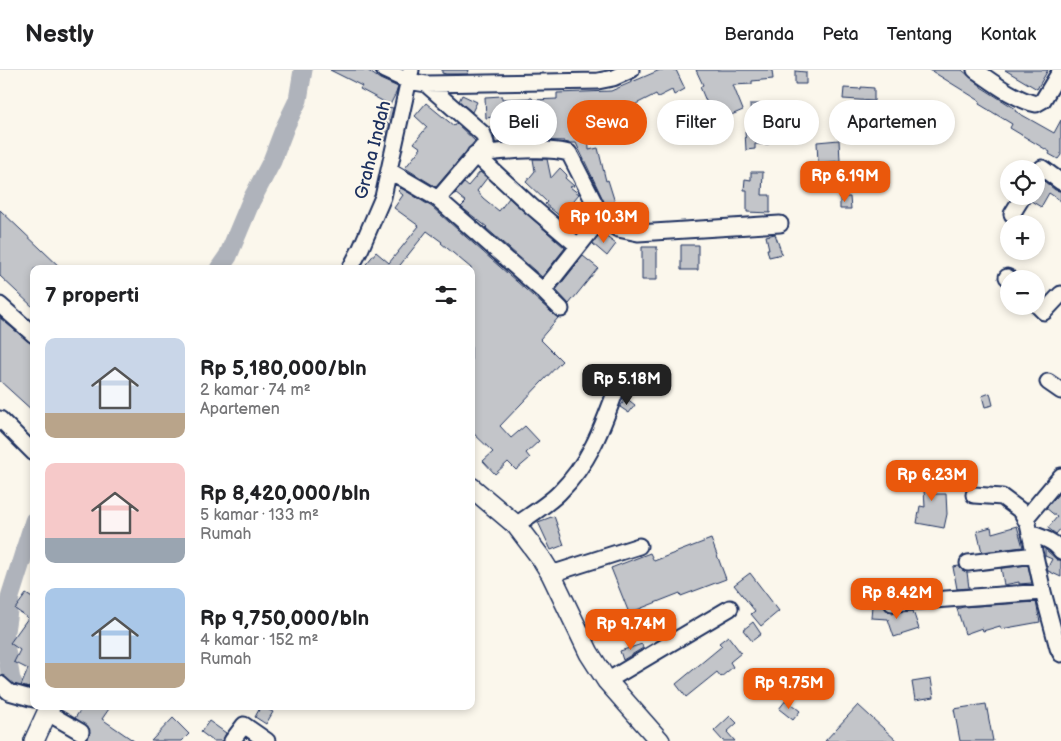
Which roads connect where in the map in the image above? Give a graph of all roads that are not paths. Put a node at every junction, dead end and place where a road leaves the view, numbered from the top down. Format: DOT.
graph roads {
  1 [pos="384,70"];
  2 [pos="631,70"];
  3 [pos="975,70"];
  4 [pos="1061,70"];
  5 [pos="410,76"];
  6 [pos="474,76"];
  7 [pos="426,84"];
  8 [pos="476,154"];
  9 [pos="1045,170"];
  10 [pos="390,171"];
  11 [pos="1061,182"];
  12 [pos="438,199"];
  13 [pos="1018,205"];
  14 [pos="1012,214"];
  15 [pos="601,218"];
  16 [pos="780,224"];
  17 [pos="578,246"];
  18 [pos="352,265"];
  19 [pos="543,291"];
  20 [pos="1061,294"];
  21 [pos="0,304"];
  22 [pos="561,309"];
  23 [pos="1045,311"];
  24 [pos="30,331"];
  25 [pos="1048,382"];
  26 [pos="1061,391"];
  27 [pos="615,393"];
  28 [pos="0,419"];
  29 [pos="30,449"];
  30 [pos="1061,476"];
  31 [pos="475,490"];
  32 [pos="974,495"];
  33 [pos="516,525"];
  34 [pos="1027,526"];
  35 [pos="639,546"];
  36 [pos="1061,551"];
  37 [pos="1034,555"];
  38 [pos="968,563"];
  39 [pos="551,574"];
  40 [pos="1043,592"];
  41 [pos="892,603"];
  42 [pos="730,608"];
  43 [pos="1055,617"];
  44 [pos="1061,654"];
  45 [pos="607,682"];
  46 [pos="49,710"];
  47 [pos="81,732"];
  48 [pos="34,741"];
  49 [pos="232,741"];
  50 [pos="267,741"];
  51 [pos="660,741"];
  1 -- 5 [label="street"];
  2 -- 6 [label="street, Graha Indah"];
  3 -- 4 [label="street"];
  5 -- 7 [label="street, Graha Indah"];
  5 -- 10 [label="street, Graha Indah"];
  6 -- 7 [label="street, Graha Indah"];
  7 -- 8 [label="street"];
  8 -- 12 [label="street"];
  8 -- 15 [label="street"];
  8 -- 17 [label="street"];
  9 -- 11 [label="street"];
  10 -- 12 [label="street"];
  10 -- 18 [label="street, Graha Indah"];
  12 -- 19 [label="street"];
  13 -- 14 [label="street"];
  15 -- 16 [label="street"];
  15 -- 17 [label="street"];
  17 -- 19 [label="street"];
  19 -- 22 [label="street"];
  20 -- 23 [label="street"];
  21 -- 24 [label="street"];
  25 -- 26 [label="street"];
  27 -- 33 [label="street"];
  28 -- 29 [label="street"];
  30 -- 34 [label="street"];
  31 -- 33 [label="main road"];
  32 -- 34 [label="street"];
  33 -- 39 [label="main road"];
  34 -- 36 [label="street"];
  34 -- 37 [label="street"];
  35 -- 39 [label="street"];
  37 -- 38 [label="street"];
  37 -- 40 [label="street"];
  39 -- 45 [label="main road"];
  40 -- 41 [label="street"];
  40 -- 43 [label="street"];
  42 -- 45 [label="street"];
  43 -- 44 [label="street"];
  45 -- 51 [label="main road"];
  46 -- 47 [label="street"];
  46 -- 48 [label="main road"];
  49 -- 50 [label="street"];
}
